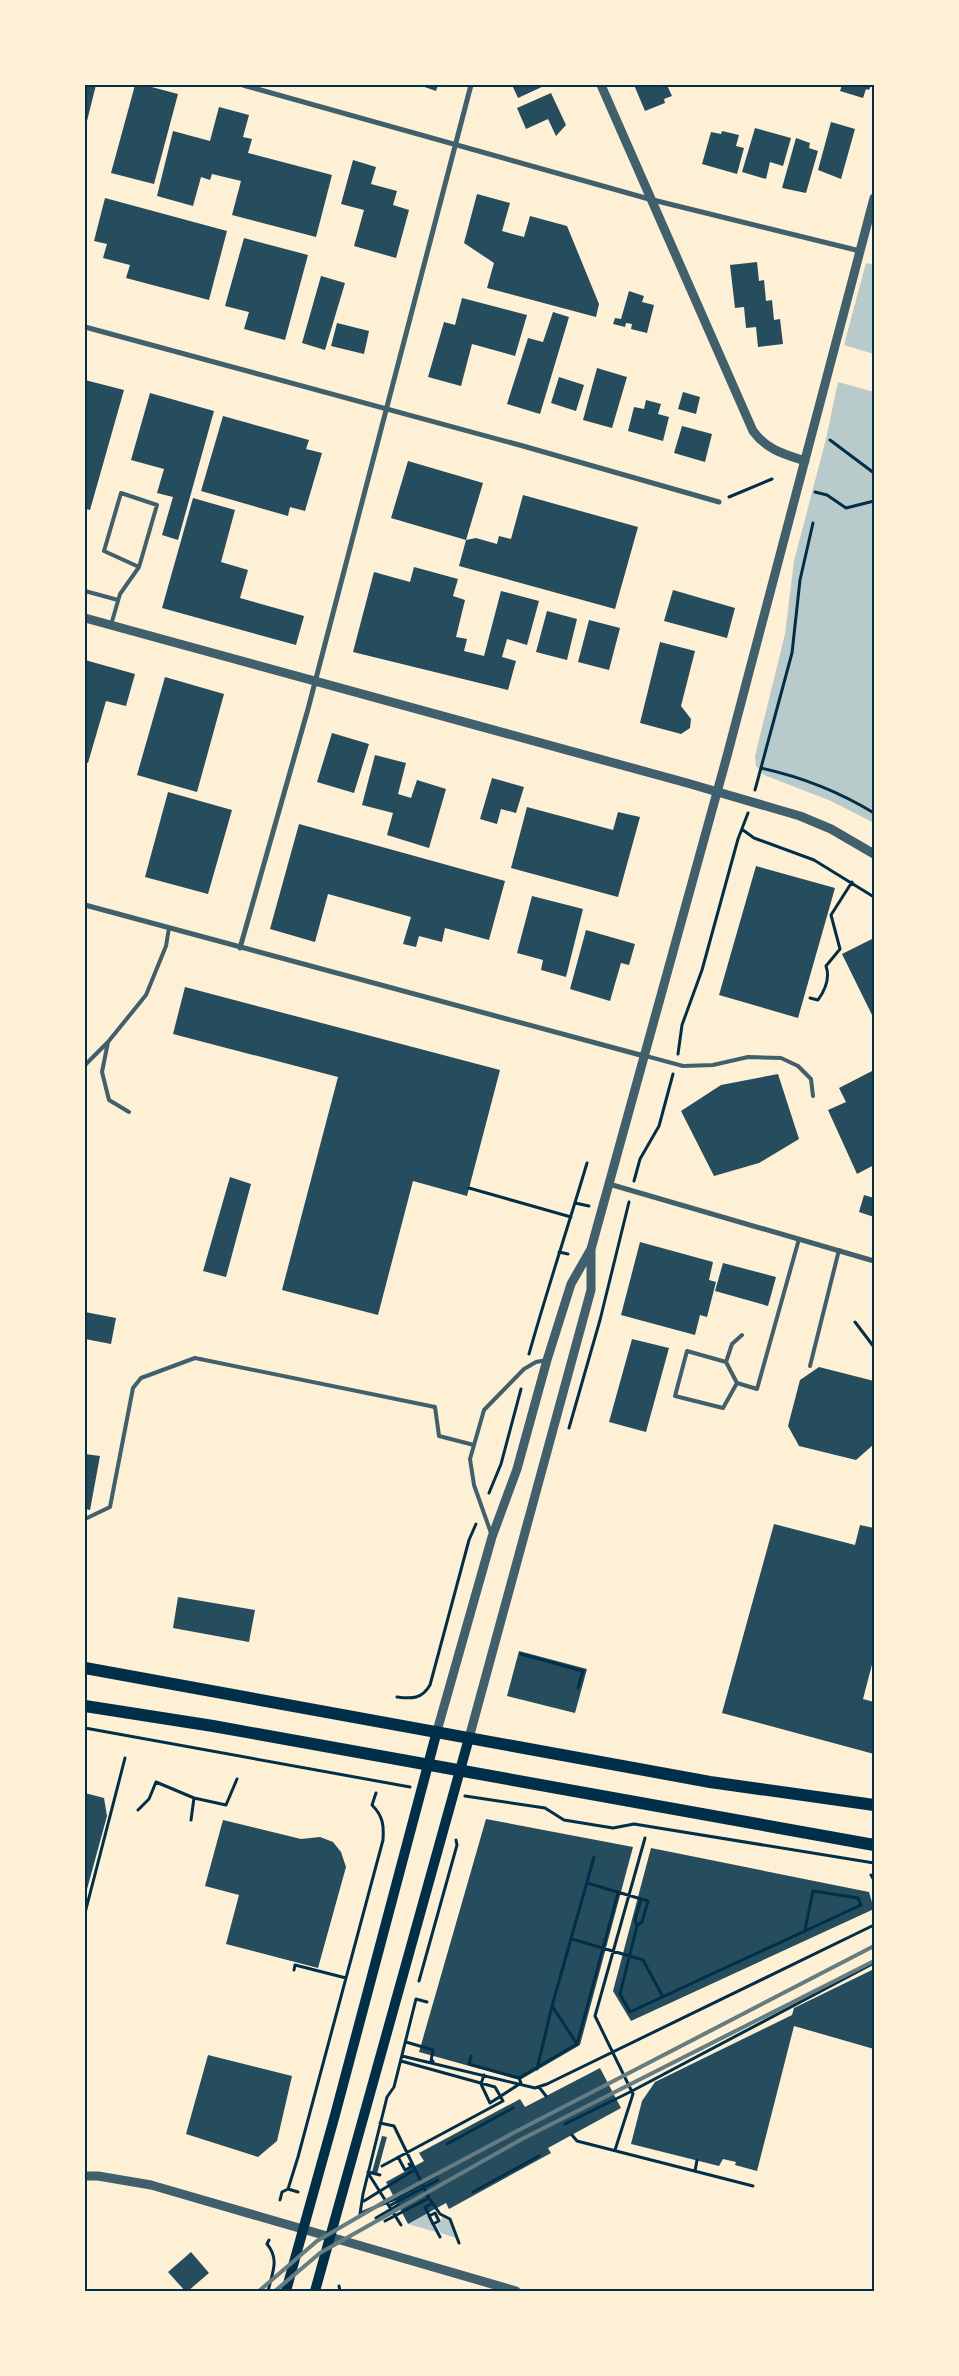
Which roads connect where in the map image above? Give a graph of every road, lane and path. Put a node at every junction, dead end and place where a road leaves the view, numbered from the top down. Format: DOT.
graph roads {
  1 [pos="243,85"];
  2 [pos="471,85"];
  3 [pos="601,85"];
  4 [pos="457,144"];
  5 [pos="874,198"];
  6 [pos="650,199"];
  7 [pos="860,252"];
  8 [pos="85,327"];
  9 [pos="386,408"];
  10 [pos="830,440"];
  11 [pos="805,461"];
  12 [pos="874,472"];
  13 [pos="772,479"];
  14 [pos="815,492"];
  15 [pos="874,500"];
  16 [pos="719,502"];
  17 [pos="813,523"];
  18 [pos="139,567"];
  19 [pos="85,591"];
  20 [pos="118,600"];
  21 [pos="85,618"];
  22 [pos="111,625"];
  23 [pos="316,681"];
  24 [pos="718,791"];
  25 [pos="874,813"];
  26 [pos="874,854"];
  27 [pos="852,882"];
  28 [pos="874,897"];
  29 [pos="85,905"];
  30 [pos="169,928"];
  31 [pos="240,948"];
  32 [pos="810,998"];
  33 [pos="108,1042"];
  34 [pos="644,1056"];
  35 [pos="675,1064"];
  36 [pos="85,1065"];
  37 [pos="813,1096"];
  38 [pos="129,1112"];
  39 [pos="587,1163"];
  40 [pos="636,1174"];
  41 [pos="609,1184"];
  42 [pos="469,1188"];
  43 [pos="625,1215"];
  44 [pos="571,1217"];
  45 [pos="799,1239"];
  46 [pos="591,1249"];
  47 [pos="839,1250"];
  48 [pos="558,1252"];
  49 [pos="568,1254"];
  50 [pos="874,1260"];
  51 [pos="855,1322"];
  52 [pos="742,1335"];
  53 [pos="874,1347"];
  54 [pos="547,1360"];
  55 [pos="726,1362"];
  56 [pos="810,1366"];
  57 [pos="524,1369"];
  58 [pos="737,1383"];
  59 [pos="568,1432"];
  60 [pos="474,1445"];
  61 [pos="482,1509"];
  62 [pos="85,1519"];
  63 [pos="492,1537"];
  64 [pos="521,1654"];
  65 [pos="85,1668"];
  66 [pos="578,1688"];
  67 [pos="397,1698"];
  68 [pos="85,1706"];
  69 [pos="85,1728"];
  70 [pos="437,1732"];
  71 [pos="469,1738"];
  72 [pos="125,1758"];
  73 [pos="428,1765"];
  74 [pos="461,1772"];
  75 [pos="237,1779"];
  76 [pos="421,1789"];
  77 [pos="376,1793"];
  78 [pos="471,1797"];
  79 [pos="194,1798"];
  80 [pos="874,1805"];
  81 [pos="138,1810"];
  82 [pos="191,1820"];
  83 [pos="645,1838"];
  84 [pos="874,1845"];
  85 [pos="594,1857"];
  86 [pos="874,1863"];
  87 [pos="871,1875"];
  88 [pos="874,1880"];
  89 [pos="587,1883"];
  90 [pos="618,1893"];
  91 [pos="641,1899"];
  92 [pos="85,1913"];
  93 [pos="874,1925"];
  94 [pos="638,1926"];
  95 [pos="805,1930"];
  96 [pos="572,1939"];
  97 [pos="602,1949"];
  98 [pos="630,1957"];
  99 [pos="874,1963"];
  100 [pos="294,1970"];
  101 [pos="346,1978"];
  102 [pos="662,1995"];
  103 [pos="426,2002"];
  104 [pos="552,2006"];
  105 [pos="406,2042"];
  106 [pos="577,2044"];
  107 [pos="614,2052"];
  108 [pos="402,2056"];
  109 [pos="471,2056"];
  110 [pos="401,2061"];
  111 [pos="537,2069"];
  112 [pos="479,2074"];
  113 [pos="484,2075"];
  114 [pos="519,2078"];
  115 [pos="539,2087"];
  116 [pos="632,2091"];
  117 [pos="546,2096"];
  118 [pos="513,2108"];
  119 [pos="380,2123"];
  120 [pos="565,2124"];
  121 [pos="572,2135"];
  122 [pos="447,2144"];
  123 [pos="615,2150"];
  124 [pos="405,2153"];
  125 [pos="539,2156"];
  126 [pos="399,2159"];
  127 [pos="697,2160"];
  128 [pos="382,2166"];
  129 [pos="405,2170"];
  130 [pos="414,2171"];
  131 [pos="695,2171"];
  132 [pos="368,2172"];
  133 [pos="380,2175"];
  134 [pos="85,2176"];
  135 [pos="437,2178"];
  136 [pos="423,2186"];
  137 [pos="753,2186"];
  138 [pos="288,2189"];
  139 [pos="380,2190"];
  140 [pos="298,2192"];
  141 [pos="473,2192"];
  142 [pos="429,2198"];
  143 [pos="280,2200"];
  144 [pos="363,2201"];
  145 [pos="431,2204"];
  146 [pos="398,2205"];
  147 [pos="389,2206"];
  148 [pos="395,2215"];
  149 [pos="376,2218"];
  150 [pos="385,2221"];
  151 [pos="401,2225"];
  152 [pos="303,2229"];
  153 [pos="330,2237"];
  154 [pos="440,2237"];
  155 [pos="269,2240"];
  156 [pos="459,2243"];
  157 [pos="339,2286"];
  158 [pos="268,2291"];
  159 [pos="286,2291"];
  160 [pos="315,2291"];
  161 [pos="340,2291"];
  162 [pos="516,2291"];
  1 -- 4 [label="street"];
  2 -- 4 [label="street"];
  3 -- 6 [label="street"];
  4 -- 6 [label="street"];
  4 -- 9 [label="street"];
  5 -- 7 [label="street"];
  6 -- 7 [label="street"];
  6 -- 11 [label="street"];
  7 -- 11 [label="street"];
  8 -- 9 [label="street"];
  9 -- 16 [label="street"];
  9 -- 23 [label="street"];
  10 -- 12 [label="path"];
  11 -- 24 [label="street"];
  13 -- 16 [label="path"];
  14 -- 15 [label="path"];
  17 -- 25 [label="path"];
  18 -- 18 [label="lane"];
  18 -- 20 [label="lane"];
  19 -- 20 [label="lane"];
  20 -- 22 [label="lane"];
  21 -- 22 [label="street"];
  22 -- 23 [label="street"];
  23 -- 24 [label="street"];
  23 -- 31 [label="street"];
  24 -- 26 [label="street"];
  24 -- 34 [label="street"];
  27 -- 28 [label="path"];
  27 -- 32 [label="path"];
  27 -- 35 [label="path"];
  29 -- 30 [label="street"];
  30 -- 31 [label="street"];
  30 -- 33 [label="lane"];
  31 -- 34 [label="street"];
  33 -- 36 [label="lane"];
  33 -- 38 [label="lane"];
  34 -- 35 [label="lane"];
  34 -- 41 [label="street"];
  35 -- 37 [label="lane"];
  35 -- 40 [label="path"];
  39 -- 44 [label="path"];
  41 -- 45 [label="street"];
  41 -- 46 [label="street"];
  42 -- 44 [label="path"];
  43 -- 59 [label="path"];
  44 -- 48 [label="path"];
  45 -- 47 [label="street"];
  45 -- 58 [label="lane"];
  46 -- 54 [label="street"];
  46 -- 71 [label="street"];
  47 -- 50 [label="street"];
  47 -- 56 [label="lane"];
  48 -- 49 [label="path"];
  48 -- 57 [label="path"];
  51 -- 53 [label="path"];
  52 -- 55 [label="lane"];
  54 -- 57 [label="lane"];
  54 -- 63 [label="street"];
  55 -- 58 [label="lane"];
  55 -- 58 [label="lane"];
  57 -- 60 [label="lane"];
  57 -- 61 [label="path"];
  60 -- 61 [label="lane"];
  60 -- 62 [label="lane"];
  61 -- 63 [label="lane"];
  61 -- 67 [label="path"];
  63 -- 70 [label="street"];
  64 -- 66 [label="path"];
  65 -- 70 [label="main road"];
  68 -- 73 [label="main road"];
  69 -- 76 [label="path"];
  70 -- 71 [label="main road"];
  70 -- 73 [label="main road"];
  71 -- 74 [label="main road"];
  71 -- 80 [label="main road"];
  72 -- 92 [label="path"];
  73 -- 74 [label="main road"];
  73 -- 76 [label="main road"];
  74 -- 84 [label="main road"];
  74 -- 153 [label="main road"];
  75 -- 79 [label="path"];
  76 -- 152 [label="main road"];
  77 -- 101 [label="path"];
  78 -- 86 [label="path"];
  79 -- 81 [label="path"];
  79 -- 82 [label="path"];
  83 -- 107 [label="path"];
  85 -- 89 [label="path"];
  87 -- 88 [label="path"];
  89 -- 90 [label="path"];
  89 -- 96 [label="path"];
  90 -- 91 [label="path"];
  90 -- 97 [label="path"];
  91 -- 94 [label="path"];
  91 -- 94 [label="path"];
  93 -- 107 [label="path"];
  94 -- 98 [label="path"];
  95 -- 95 [label="path"];
  95 -- 102 [label="path"];
  96 -- 97 [label="path"];
  96 -- 104 [label="path"];
  97 -- 98 [label="path"];
  97 -- 106 [label="path"];
  98 -- 102 [label="path"];
  98 -- 102 [label="path"];
  99 -- 116 [label="path"];
  100 -- 101 [label="path"];
  101 -- 138 [label="path"];
  103 -- 105 [label="path"];
  104 -- 106 [label="path"];
  104 -- 111 [label="path"];
  105 -- 108 [label="path"];
  105 -- 112 [label="path"];
  106 -- 111 [label="path"];
  107 -- 115 [label="path"];
  107 -- 116 [label="path"];
  108 -- 110 [label="path"];
  108 -- 112 [label="path"];
  109 -- 114 [label="path"];
  110 -- 119 [label="path"];
  110 -- 124 [label="path"];
  111 -- 114 [label="path"];
  112 -- 113 [label="path"];
  113 -- 114 [label="path"];
  113 -- 115 [label="path"];
  115 -- 117 [label="path"];
  116 -- 120 [label="path"];
  116 -- 123 [label="path"];
  118 -- 122 [label="path"];
  119 -- 124 [label="path"];
  119 -- 132 [label="path"];
  121 -- 123 [label="path"];
  123 -- 131 [label="path"];
  124 -- 126 [label="path"];
  124 -- 130 [label="path"];
  125 -- 141 [label="path"];
  126 -- 128 [label="path"];
  126 -- 129 [label="path"];
  126 -- 129 [label="path"];
  127 -- 131 [label="path"];
  129 -- 130 [label="path"];
  130 -- 136 [label="path"];
  130 -- 139 [label="path"];
  131 -- 137 [label="path"];
  132 -- 133 [label="path"];
  132 -- 139 [label="path"];
  132 -- 144 [label="path"];
  134 -- 152 [label="street"];
  135 -- 136 [label="path"];
  136 -- 142 [label="path"];
  136 -- 147 [label="path"];
  136 -- 147 [label="path"];
  138 -- 140 [label="path"];
  138 -- 143 [label="path"];
  139 -- 144 [label="path"];
  139 -- 147 [label="path"];
  142 -- 148 [label="path"];
  142 -- 156 [label="path"];
  144 -- 147 [label="path"];
  145 -- 154 [label="path"];
  146 -- 147 [label="path"];
  147 -- 148 [label="path"];
  147 -- 149 [label="path"];
  148 -- 150 [label="path"];
  148 -- 151 [label="path"];
  152 -- 153 [label="street"];
  152 -- 159 [label="main road"];
  153 -- 160 [label="main road"];
  153 -- 162 [label="street"];
  155 -- 158 [label="path"];
  157 -- 161 [label="path"];
}
